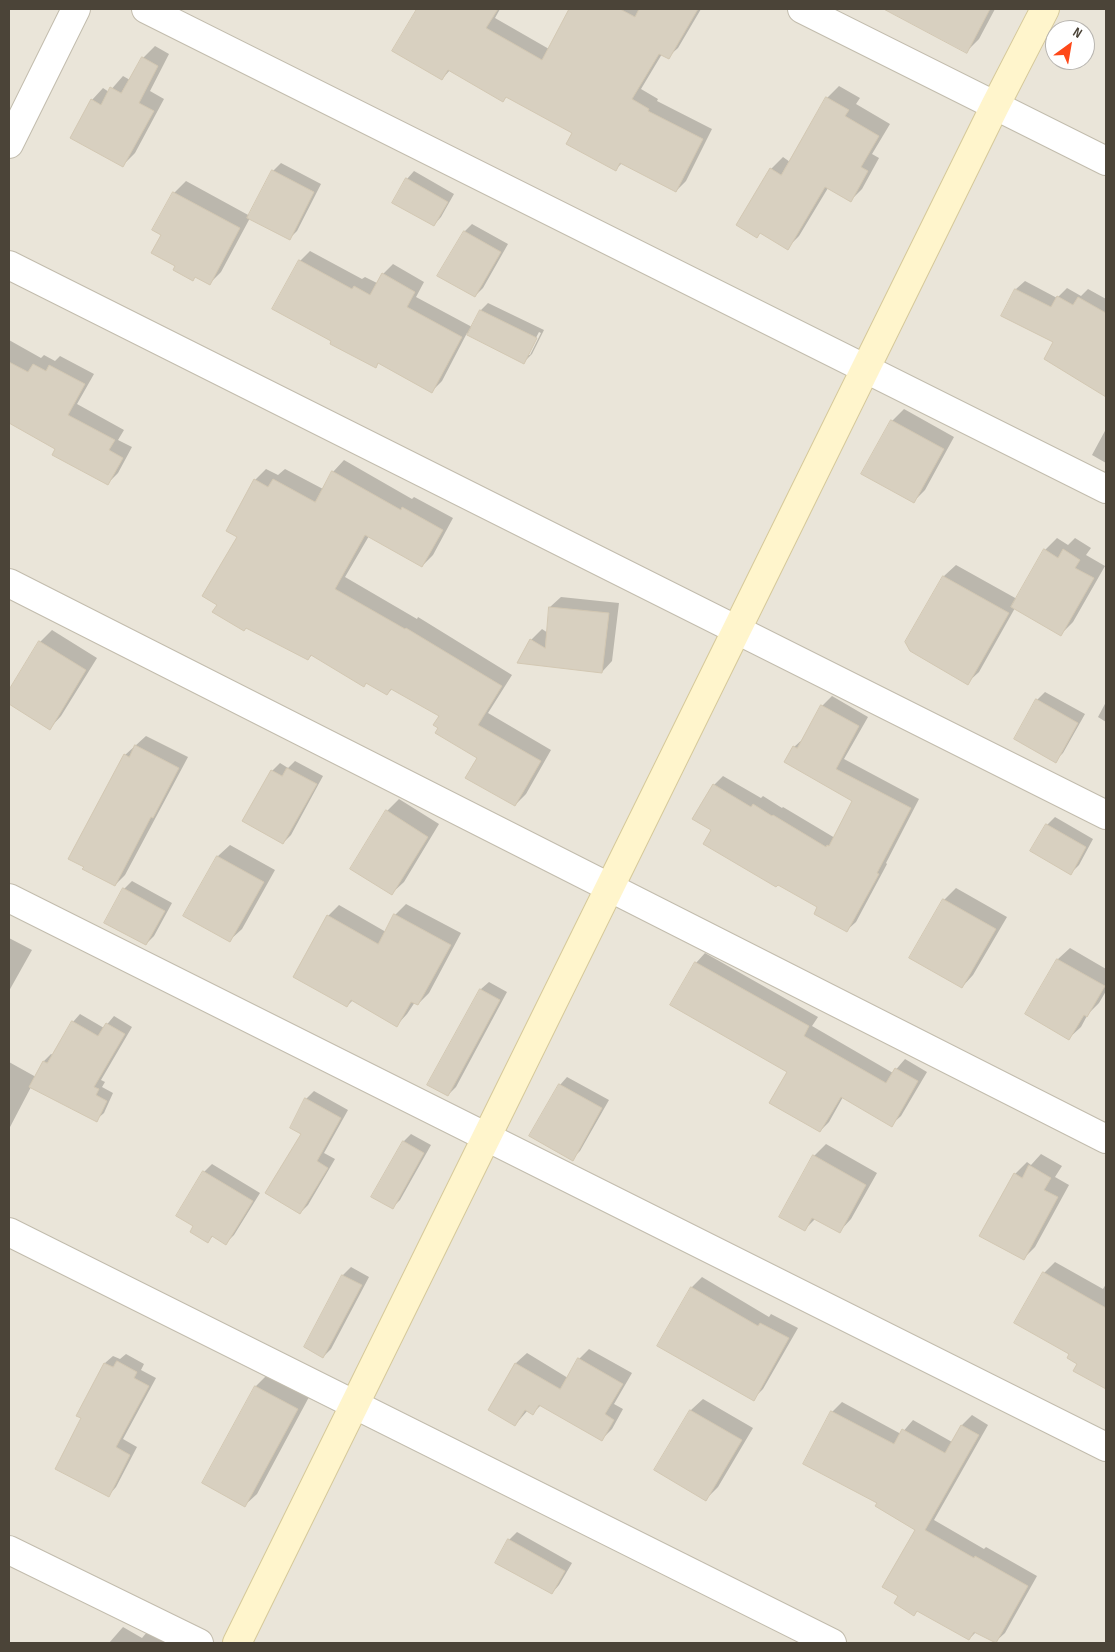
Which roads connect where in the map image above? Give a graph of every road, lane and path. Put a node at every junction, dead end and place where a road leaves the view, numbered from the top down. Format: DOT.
graph roads {
  1 [pos="76,9"];
  2 [pos="146,9"];
  3 [pos="802,9"];
  4 [pos="1045,9"];
  5 [pos="995,106"];
  6 [pos="9,144"];
  7 [pos="1106,161"];
  8 [pos="9,265"];
  9 [pos="866,368"];
  10 [pos="1106,488"];
  11 [pos="9,583"];
  12 [pos="737,630"];
  13 [pos="1106,815"];
  14 [pos="611,888"];
  15 [pos="9,898"];
  16 [pos="488,1137"];
  17 [pos="1106,1139"];
  18 [pos="9,1232"];
  19 [pos="355,1405"];
  20 [pos="1106,1447"];
  21 [pos="9,1550"];
  22 [pos="199,1643"];
  23 [pos="237,1643"];
  24 [pos="832,1643"];
  1 -- 6 [label="street"];
  2 -- 9 [label="street"];
  3 -- 5 [label="street"];
  4 -- 5 [label="main road"];
  5 -- 7 [label="street"];
  5 -- 9 [label="main road"];
  8 -- 12 [label="street"];
  9 -- 10 [label="street"];
  9 -- 12 [label="main road"];
  11 -- 14 [label="street"];
  12 -- 13 [label="street"];
  12 -- 14 [label="main road"];
  14 -- 16 [label="main road"];
  14 -- 17 [label="street"];
  15 -- 16 [label="street"];
  16 -- 19 [label="main road"];
  16 -- 20 [label="street"];
  18 -- 19 [label="street"];
  19 -- 23 [label="main road"];
  19 -- 24 [label="street"];
  21 -- 22 [label="street"];
}
